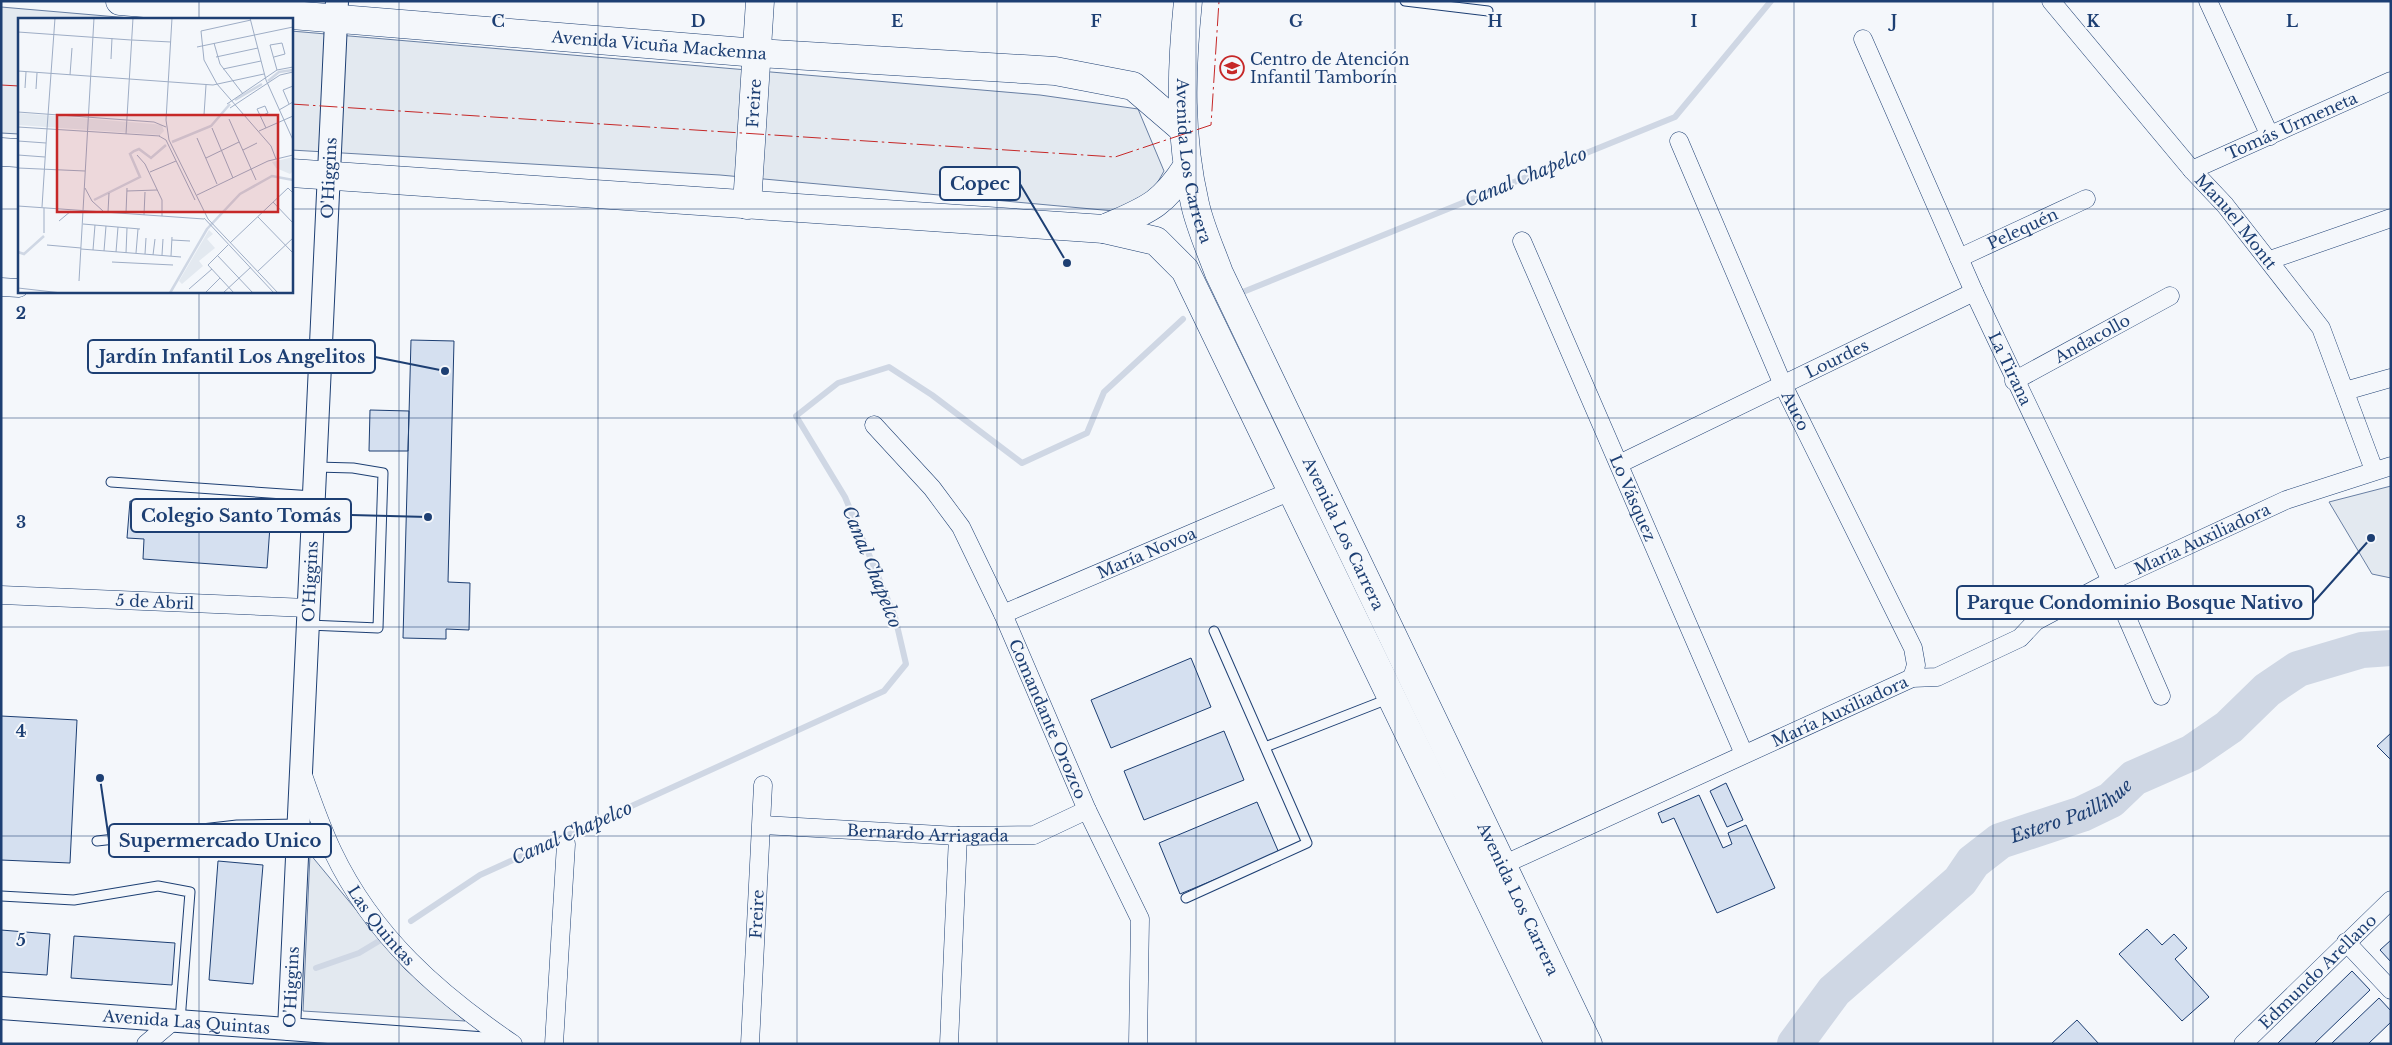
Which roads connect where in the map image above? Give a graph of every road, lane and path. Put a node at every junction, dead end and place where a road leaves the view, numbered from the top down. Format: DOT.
graph roads {
  1 [pos="120,1"];
  2 [pos="760,1"];
  3 [pos="1188,1"];
  4 [pos="1405,1"];
  5 [pos="2051,1"];
  6 [pos="2215,3"];
  7 [pos="336,10"];
  8 [pos="1488,11"];
  9 [pos="1863,39"];
  10 [pos="757,53"];
  11 [pos="2391,81"];
  12 [pos="1182,129"];
  13 [pos="2270,136"];
  14 [pos="1679,141"];
  15 [pos="1,152"];
  16 [pos="18,154"];
  17 [pos="1187,167"];
  18 [pos="2192,170"];
  19 [pos="292,173"];
  20 [pos="328,176"];
  21 [pos="2086,199"];
  22 [pos="746,205"];
  23 [pos="2391,218"];
  24 [pos="1104,229"];
  25 [pos="1522,242"];
  26 [pos="1958,258"];
  27 [pos="2270,260"];
  28 [pos="1,287"];
  29 [pos="18,288"];
  30 [pos="1974,292"];
  31 [pos="2170,296"];
  32 [pos="2391,378"];
  33 [pos="2014,381"];
  34 [pos="1783,385"];
  35 [pos="2345,391"];
  36 [pos="874,425"];
  37 [pos="1619,464"];
  38 [pos="315,467"];
  39 [pos="2382,468"];
  40 [pos="111,482"];
  41 [pos="1291,491"];
  42 [pos="313,496"];
  43 [pos="2111,581"];
  44 [pos="1,595"];
  45 [pos="1003,614"];
  46 [pos="307,617"];
  47 [pos="1214,631"];
  48 [pos="1912,678"];
  49 [pos="2161,696"];
  50 [pos="1391,698"];
  51 [pos="1265,747"];
  52 [pos="1744,754"];
  53 [pos="301,770"];
  54 [pos="763,785"];
  55 [pos="1086,810"];
  56 [pos="298,824"];
  57 [pos="763,825"];
  58 [pos="958,836"];
  59 [pos="97,842"];
  60 [pos="566,844"];
  61 [pos="1504,865"];
  62 [pos="1478,877"];
  63 [pos="1,896"];
  64 [pos="1186,898"];
  65 [pos="2391,900"];
  66 [pos="2346,942"];
  67 [pos="2391,990"];
  68 [pos="1,1008"];
  69 [pos="176,1021"];
  70 [pos="288,1036"];
  71 [pos="146,1044"];
  72 [pos="491,1044"];
  73 [pos="513,1044"];
  74 [pos="554,1044"];
  75 [pos="750,1044"];
  76 [pos="950,1044"];
  77 [pos="1138,1044"];
  78 [pos="1559,1044"];
  79 [pos="1588,1044"];
  80 [pos="2243,1044"];
  1 -- 7 [label="main road, Avenida Vicuña Mackenna"];
  2 -- 10 [label="main road, Freire"];
  3 -- 12 [label="main road, Avenida Los Carrera"];
  4 -- 8 [label="lane"];
  5 -- 18 [label="street, Manuel Montt"];
  6 -- 13 [label="street"];
  7 -- 10 [label="main road, Avenida Vicuña Mackenna"];
  7 -- 20 [label="street, O'Higgins"];
  9 -- 26 [label="street, La Tirana"];
  10 -- 12 [label="main road, Avenida Vicuña Mackenna"];
  10 -- 22 [label="main road, Freire"];
  11 -- 13 [label="street, Tomás Urmeneta"];
  12 -- 17 [label="main road, Avenida Los Carrera"];
  13 -- 18 [label="street, Tomás Urmeneta"];
  14 -- 34 [label="street, Auco"];
  15 -- 16 [label="main road"];
  17 -- 24 [label="main road"];
  17 -- 61 [label="main road, Avenida Los Carrera"];
  18 -- 27 [label="street, Manuel Montt"];
  19 -- 20 [label="main road"];
  20 -- 22 [label="main road"];
  20 -- 38 [label="street, O'Higgins"];
  21 -- 26 [label="street, Pelequén"];
  22 -- 24 [label="main road"];
  23 -- 27 [label="street"];
  24 -- 41 [label="main road, Avenida Los Carrera"];
  25 -- 37 [label="street, Lo Vásquez"];
  26 -- 30 [label="street, La Tirana"];
  27 -- 35 [label="street, Manuel Montt"];
  28 -- 29 [label="street"];
  30 -- 33 [label="street, La Tirana"];
  30 -- 34 [label="street, Lourdes"];
  31 -- 33 [label="street, Andacollo"];
  32 -- 35 [label="street"];
  33 -- 43 [label="street, La Tirana"];
  34 -- 37 [label="street, Lourdes"];
  34 -- 48 [label="street, Auco"];
  35 -- 39 [label="street, Manuel Montt"];
  36 -- 45 [label="street, Comandante Orozco"];
  37 -- 52 [label="street, Lo Vásquez"];
  38 -- 42 [label="street, O'Higgins"];
  38 -- 46 [label="lane"];
  39 -- 43 [label="street, María Auxiliadora"];
  40 -- 42 [label="lane"];
  41 -- 45 [label="street, María Novoa"];
  41 -- 50 [label="main road, Avenida Los Carrera"];
  42 -- 46 [label="street, O'Higgins"];
  43 -- 48 [label="street, María Auxiliadora"];
  43 -- 49 [label="street, La Tirana"];
  44 -- 46 [label="street, 5 de Abril"];
  45 -- 55 [label="street, Comandante Orozco"];
  46 -- 53 [label="street, O'Higgins"];
  47 -- 51 [label="lane"];
  48 -- 52 [label="street, María Auxiliadora"];
  50 -- 51 [label="lane"];
  50 -- 62 [label="main road, Avenida Los Carrera"];
  51 -- 64 [label="lane"];
  52 -- 61 [label="street, María Auxiliadora"];
  53 -- 56 [label="street, O'Higgins"];
  53 -- 73 [label="street, Las Quintas"];
  54 -- 57 [label="street, Freire"];
  55 -- 58 [label="street, Bernardo Arriagada"];
  55 -- 77 [label="street, Comandante Orozco"];
  56 -- 59 [label="lane"];
  56 -- 70 [label="street, O'Higgins"];
  57 -- 58 [label="street, Bernardo Arriagada"];
  57 -- 75 [label="street, Freire"];
  58 -- 76 [label="street"];
  60 -- 74 [label="street"];
  61 -- 62 [label="street, María Auxiliadora"];
  61 -- 79 [label="main road, Avenida Los Carrera"];
  62 -- 78 [label="main road, Avenida Los Carrera"];
  63 -- 69 [label="lane"];
  65 -- 66 [label="street, Edmundo Arellano"];
  66 -- 67 [label="street"];
  66 -- 80 [label="street, Edmundo Arellano"];
  68 -- 69 [label="street, Avenida Las Quintas"];
  69 -- 70 [label="street, Avenida Las Quintas"];
  69 -- 71 [label="street"];
  70 -- 72 [label="street, Avenida Las Quintas"];
}
